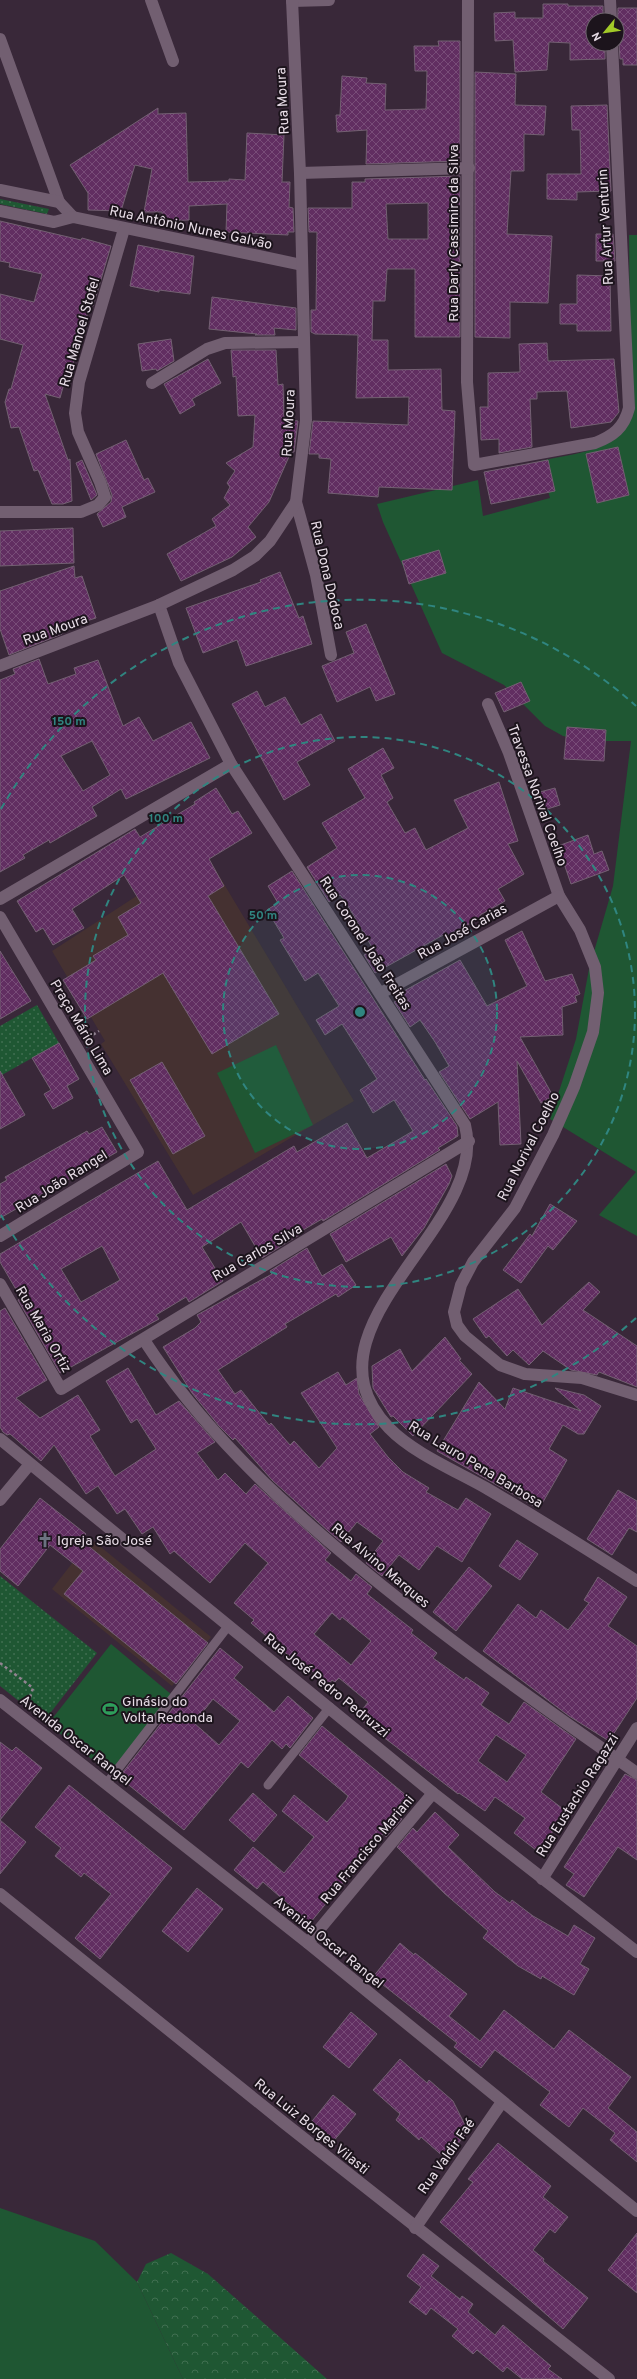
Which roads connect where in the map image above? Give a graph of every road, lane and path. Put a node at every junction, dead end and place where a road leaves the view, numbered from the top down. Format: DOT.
graph roads {
  1 [pos="151,0"];
  2 [pos="292,0"];
  3 [pos="329,0"];
  4 [pos="468,0"];
  5 [pos="610,0"];
  6 [pos="611,12"];
  7 [pos="0,39"];
  8 [pos="612,52"];
  9 [pos="173,61"];
  10 [pos="469,168"];
  11 [pos="300,173"];
  12 [pos="0,190"];
  13 [pos="59,202"];
  14 [pos="0,211"];
  15 [pos="73,218"];
  16 [pos="124,229"];
  17 [pos="302,265"];
  18 [pos="304,342"];
  19 [pos="152,383"];
  20 [pos="474,465"];
  21 [pos="296,502"];
  22 [pos="0,512"];
  23 [pos="159,605"];
  24 [pos="331,655"];
  25 [pos="0,666"];
  26 [pos="488,704"];
  27 [pos="231,764"];
  28 [pos="559,896"];
  29 [pos="0,898"];
  30 [pos="0,917"];
  31 [pos="381,993"];
  32 [pos="469,1141"];
  33 [pos="138,1152"];
  34 [pos="0,1236"];
  35 [pos="0,1284"];
  36 [pos="144,1340"];
  37 [pos="61,1390"];
  38 [pos="637,1395"];
  39 [pos="0,1439"];
  40 [pos="30,1464"];
  41 [pos="0,1500"];
  42 [pos="637,1581"];
  43 [pos="229,1625"];
  44 [pos="0,1663"];
  45 [pos="0,1700"];
  46 [pos="330,1707"];
  47 [pos="24,1718"];
  48 [pos="637,1728"];
  49 [pos="618,1759"];
  50 [pos="637,1773"];
  51 [pos="107,1783"];
  52 [pos="268,1785"];
  53 [pos="433,1793"];
  54 [pos="542,1878"];
  55 [pos="1,1896"];
  56 [pos="308,1943"];
  57 [pos="637,1952"];
  58 [pos="502,2102"];
  59 [pos="637,2211"];
  60 [pos="415,2228"];
  61 [pos="609,2379"];
  1 -- 9 [label="street"];
  2 -- 3 [label="street"];
  2 -- 11 [label="street, Rua Moura"];
  4 -- 10 [label="street, Rua Darly Cassimiro da Silva"];
  5 -- 6 [label="street"];
  7 -- 13 [label="street"];
  8 -- 20 [label="street, Rua Artur Venturin"];
  10 -- 11 [label="street"];
  10 -- 20 [label="street, Rua Darly Cassimiro da Silva"];
  11 -- 17 [label="street, Rua Moura"];
  12 -- 13 [label="street"];
  13 -- 15 [label="street"];
  14 -- 15 [label="street, Rua Antônio Nunes Galvão"];
  15 -- 16 [label="street, Rua Antônio Nunes Galvão"];
  16 -- 17 [label="street, Rua Antônio Nunes Galvão"];
  16 -- 22 [label="street, Rua Manoel Stofel"];
  17 -- 18 [label="street, Rua Moura"];
  18 -- 19 [label="street"];
  18 -- 21 [label="street, Rua Moura"];
  21 -- 23 [label="street, Rua Moura"];
  21 -- 24 [label="street, Rua Dona Dodoca"];
  23 -- 25 [label="street, Rua Moura"];
  23 -- 27 [label="street, Rua Coronel João Freitas"];
  26 -- 28 [label="street, Travessa Norival Coelho"];
  27 -- 29 [label="street"];
  27 -- 31 [label="street, Rua Coronel João Freitas"];
  28 -- 31 [label="street, Rua José Carias"];
  28 -- 38 [label="street, Rua Norival Coelho"];
  30 -- 33 [label="street, Praça Mário Lima"];
  31 -- 32 [label="street, Rua Coronel João Freitas"];
  32 -- 36 [label="street, Rua Carlos Silva"];
  32 -- 42 [label="street, Rua Lauro Pena Barbosa"];
  33 -- 34 [label="street, Rua João Rangel"];
  35 -- 37 [label="street, Rua Maria Ortiz"];
  36 -- 37 [label="street, Rua Carlos Silva"];
  36 -- 49 [label="street, Rua Alvino Marques"];
  39 -- 40 [label="street, Rua José Pedro Pedruzzi"];
  40 -- 41 [label="street"];
  40 -- 43 [label="street, Rua José Pedro Pedruzzi"];
  43 -- 46 [label="street, Rua José Pedro Pedruzzi"];
  43 -- 51 [label="lane"];
  44 -- 47 [label="path"];
  45 -- 47 [label="street, Avenida Oscar Rangel"];
  46 -- 52 [label="lane"];
  46 -- 53 [label="street, Rua José Pedro Pedruzzi"];
  47 -- 51 [label="street, Avenida Oscar Rangel"];
  48 -- 49 [label="street, Rua Eustachio Ragazzi"];
  49 -- 50 [label="street, Rua Alvino Marques"];
  49 -- 54 [label="street, Rua Eustachio Ragazzi"];
  51 -- 56 [label="street, Avenida Oscar Rangel"];
  53 -- 54 [label="street, Rua José Pedro Pedruzzi"];
  53 -- 56 [label="street, Rua Francisco Mariani"];
  54 -- 57 [label="street, Rua José Pedro Pedruzzi"];
  55 -- 60 [label="street, Rua Luiz Borges Vilasti"];
  56 -- 58 [label="street, Avenida Oscar Rangel"];
  58 -- 59 [label="street, Avenida Oscar Rangel"];
  58 -- 60 [label="street, Rua Valdir Faé"];
  60 -- 61 [label="street, Rua Luiz Borges Vilasti"];
}
